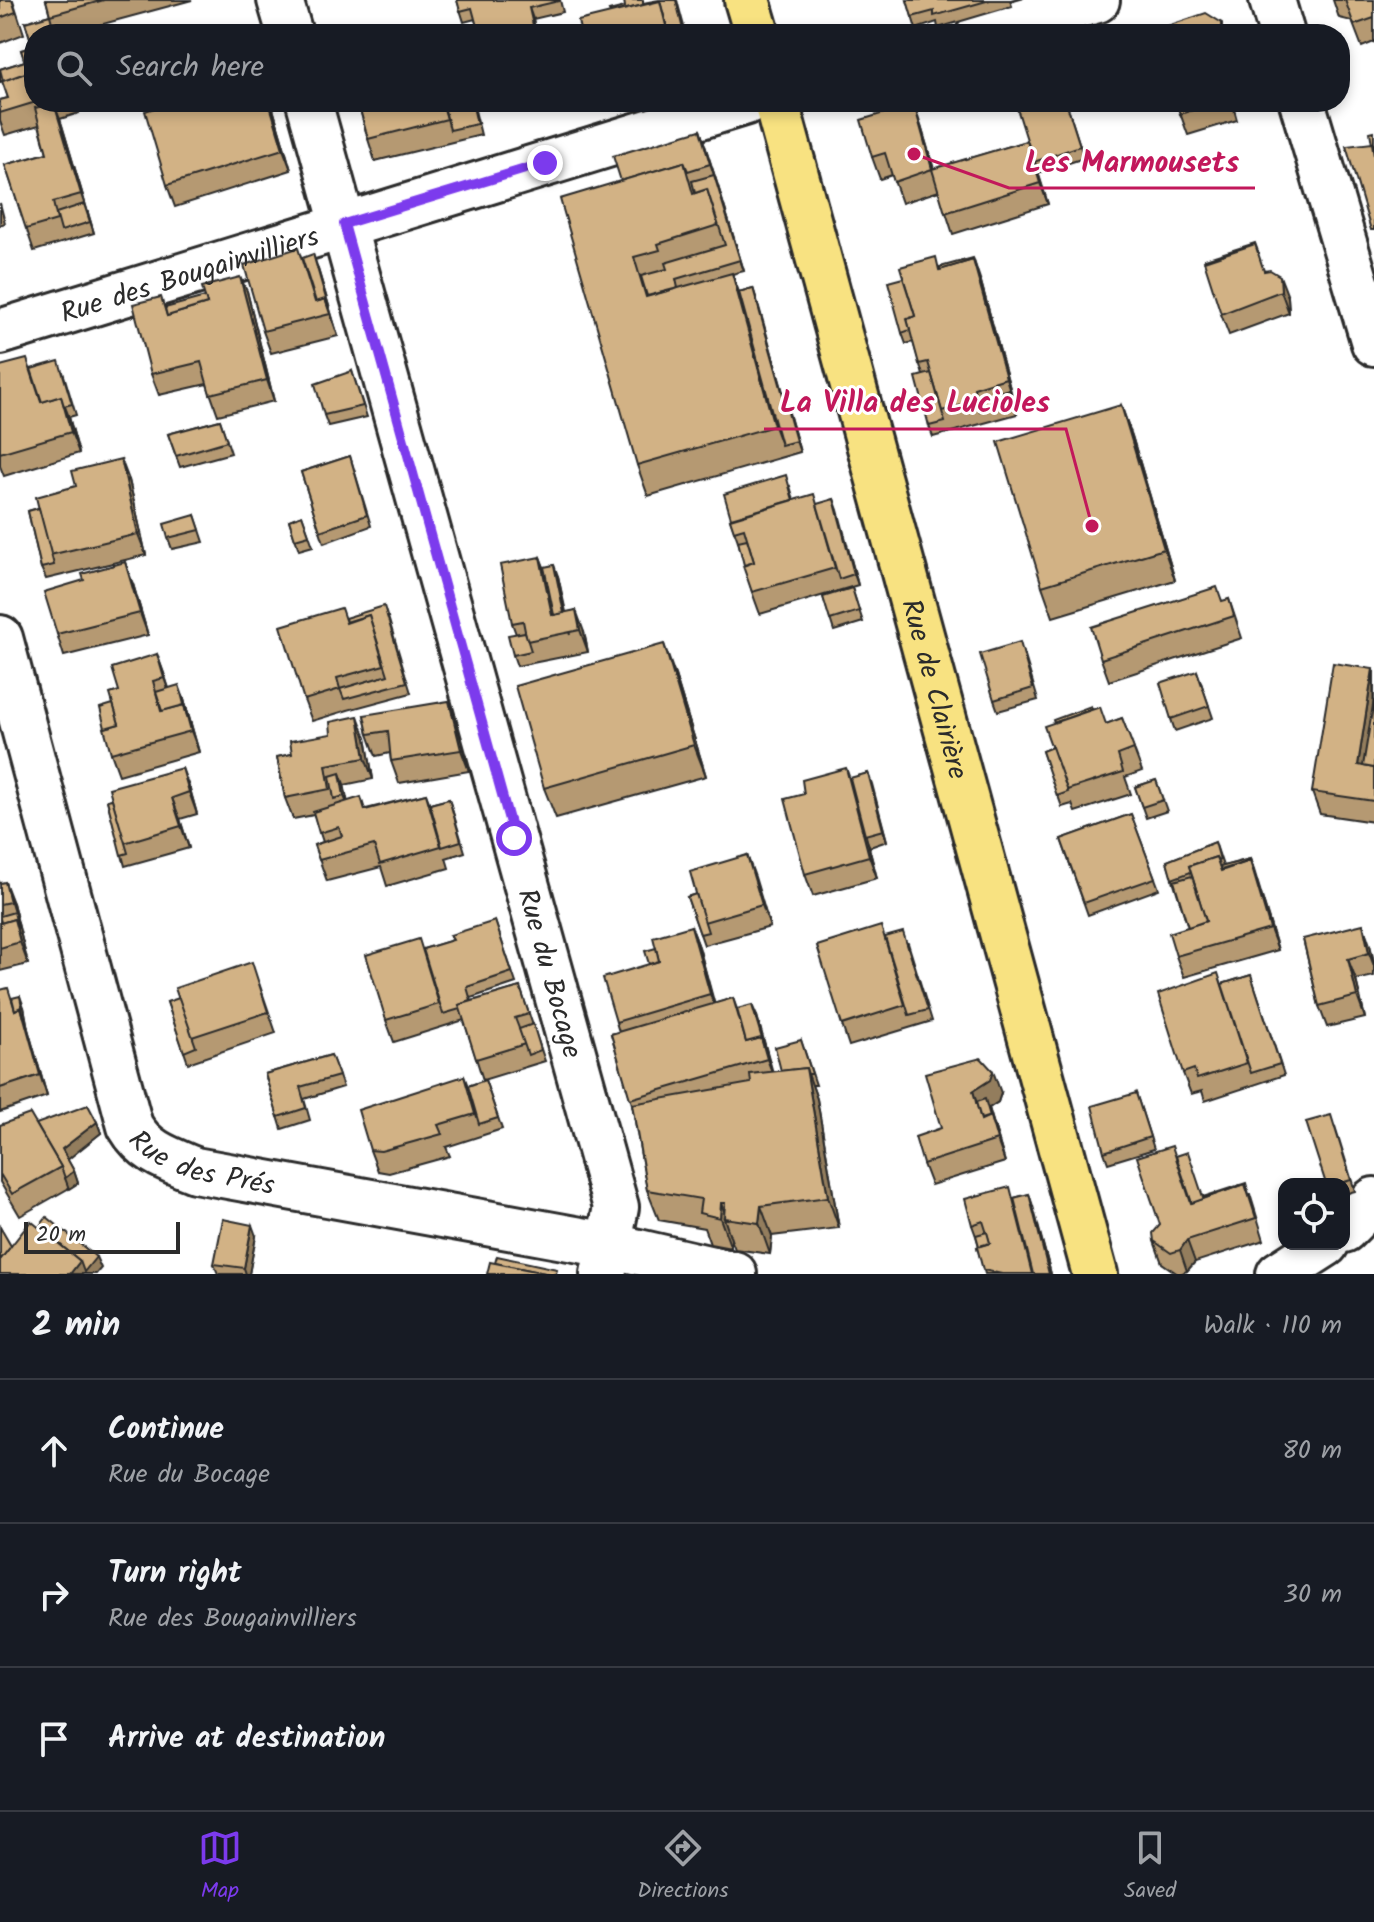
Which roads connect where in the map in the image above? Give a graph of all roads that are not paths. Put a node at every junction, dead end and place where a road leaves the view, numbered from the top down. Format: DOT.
graph roads {
  1 [pos="280,0"];
  2 [pos="747,0"];
  3 [pos="1097,0"];
  4 [pos="1272,0"];
  5 [pos="287,24"];
  6 [pos="754,24"];
  7 [pos="1014,24"];
  8 [pos="1279,24"];
  9 [pos="312,112"];
  10 [pos="713,112"];
  11 [pos="779,112"];
  12 [pos="1305,112"];
  13 [pos="344,224"];
  14 [pos="0,332"];
  15 [pos="1374,343"];
  16 [pos="0,638"];
  17 [pos="1374,1200"];
  18 [pos="1350,1224"];
  19 [pos="1317,1250"];
  20 [pos="606,1260"];
  21 [pos="734,1274"];
  22 [pos="1095,1274"];
  23 [pos="1279,1274"];
  1 -- 5 [label="street"];
  2 -- 6 [label="main road"];
  3 -- 7 [label="street"];
  4 -- 8 [label="street"];
  9 -- 13 [label="street, Rue du Bocage"];
  10 -- 13 [label="street, Rue des Bougainvilliers"];
  11 -- 22 [label="main road, Rue de Clairière"];
  12 -- 15 [label="street"];
  13 -- 14 [label="street, Rue des Bougainvilliers"];
  13 -- 20 [label="street, Rue du Bocage"];
  16 -- 20 [label="street, Rue des Prés"];
  17 -- 18 [label="street"];
  19 -- 23 [label="street"];
  20 -- 21 [label="street, Rue des Prés"];
}
